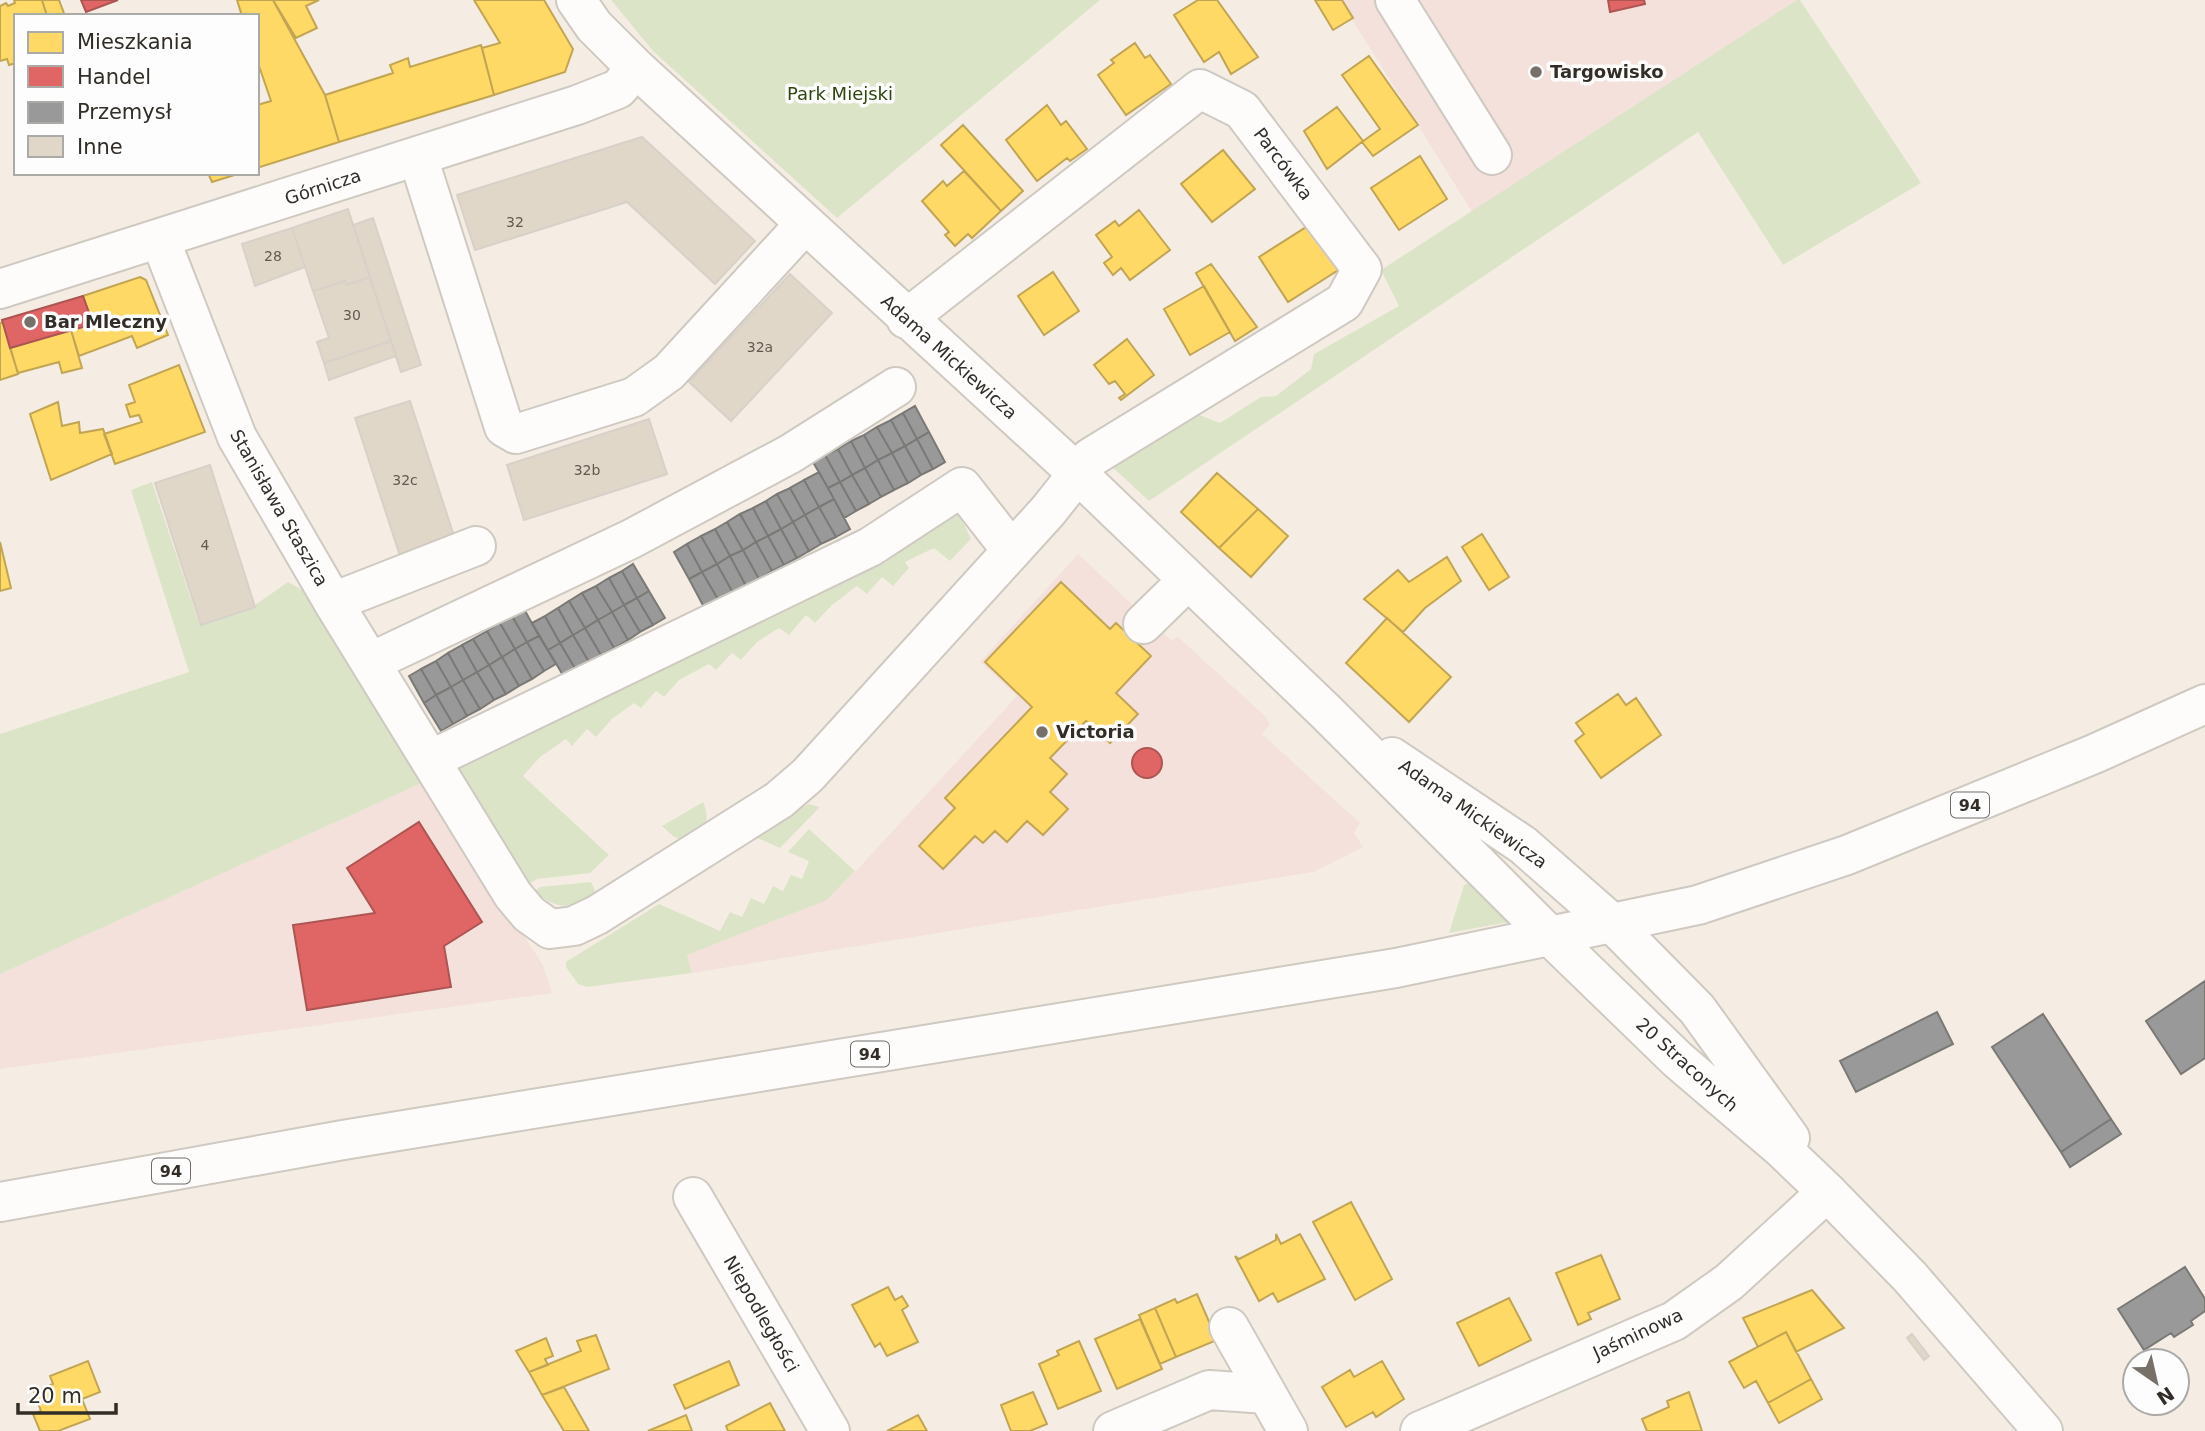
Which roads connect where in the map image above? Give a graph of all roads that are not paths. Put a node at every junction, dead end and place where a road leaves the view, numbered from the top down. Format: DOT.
graph roads {
  1 [pos="576,0"];
  2 [pos="1395,0"];
  3 [pos="636,68"];
  4 [pos="1492,155"];
  5 [pos="418,157"];
  6 [pos="804,225"];
  7 [pos="160,239"];
  8 [pos="0,289"];
  9 [pos="906,318"];
  10 [pos="896,387"];
  11 [pos="1078,474"];
  12 [pos="476,546"];
  13 [pos="1012,551"];
  14 [pos="1188,580"];
  15 [pos="333,602"];
  16 [pos="1143,624"];
  17 [pos="371,662"];
  18 [pos="2205,704"];
  19 [pos="1326,712"];
  20 [pos="430,760"];
  21 [pos="1613,924"];
  22 [pos="1550,936"];
  23 [pos="1662,971"];
  24 [pos="1602,986"];
  25 [pos="1827,1192"];
  26 [pos="693,1197"];
  27 [pos="0,1202"];
  28 [pos="1229,1327"];
  29 [pos="1266,1394"];
  30 [pos="830,1431"];
  31 [pos="1113,1431"];
  32 [pos="1288,1431"];
  33 [pos="1420,1431"];
  34 [pos="2043,1431"];
  1 -- 3 [label="street, Adama Mickiewicza"];
  2 -- 4 [label="street"];
  3 -- 5 [label="street, Górnicza"];
  3 -- 6 [label="street, Adama Mickiewicza"];
  5 -- 6 [label="street"];
  5 -- 7 [label="street, Górnicza"];
  6 -- 9 [label="street, Adama Mickiewicza"];
  7 -- 8 [label="street, Górnicza"];
  7 -- 15 [label="street, Stanisława Staszica"];
  9 -- 11 [label="street, Adama Mickiewicza"];
  9 -- 11 [label="street, Parcówka"];
  10 -- 17 [label="street"];
  11 -- 13 [label="street, Stanisława Staszica"];
  11 -- 14 [label="street, Adama Mickiewicza"];
  12 -- 15 [label="street"];
  13 -- 20 [label="street"];
  13 -- 20 [label="street, Stanisława Staszica"];
  14 -- 16 [label="street"];
  14 -- 19 [label="street, Adama Mickiewicza"];
  15 -- 17 [label="street, Stanisława Staszica"];
  17 -- 20 [label="street, Stanisława Staszica"];
  18 -- 21 [label="street, 94"];
  19 -- 21 [label="street, Adama Mickiewicza"];
  19 -- 22 [label="street, Adama Mickiewicza"];
  21 -- 22 [label="street, 94"];
  21 -- 23 [label="street, 20 Straconych"];
  22 -- 24 [label="street, 20 Straconych"];
  22 -- 27 [label="street, 94"];
  23 -- 24 [label="street"];
  23 -- 25 [label="street, 20 Straconych"];
  24 -- 25 [label="street, 20 Straconych"];
  25 -- 33 [label="street, Jaśminowa"];
  25 -- 34 [label="street, 20 Straconych"];
  26 -- 30 [label="street, Niepodległości"];
  28 -- 29 [label="street"];
  29 -- 31 [label="street"];
  29 -- 32 [label="street"];
}
